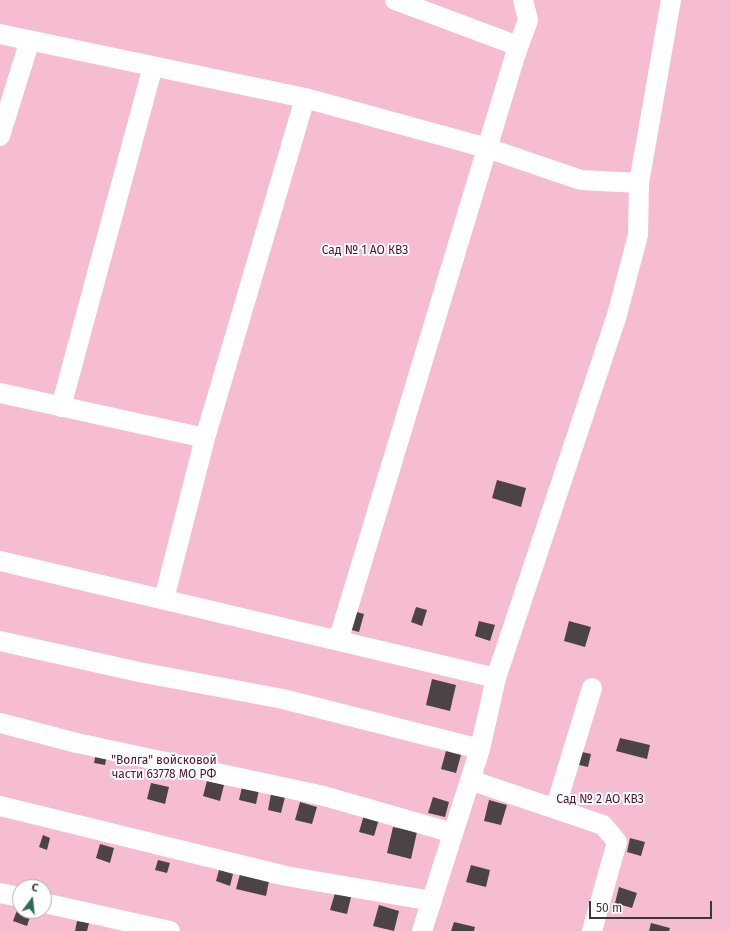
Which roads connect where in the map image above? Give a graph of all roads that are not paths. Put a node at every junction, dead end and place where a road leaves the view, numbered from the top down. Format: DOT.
graph roads {
  1 [pos="395,0"];
  2 [pos="523,0"];
  3 [pos="671,0"];
  4 [pos="0,34"];
  5 [pos="30,40"];
  6 [pos="518,46"];
  7 [pos="153,66"];
  8 [pos="306,98"];
  9 [pos="0,136"];
  10 [pos="487,148"];
  11 [pos="639,183"];
  12 [pos="0,393"];
  13 [pos="61,407"];
  14 [pos="205,438"];
  15 [pos="0,561"];
  16 [pos="164,599"];
  17 [pos="0,641"];
  18 [pos="338,641"];
  19 [pos="496,678"];
  20 [pos="592,688"];
  21 [pos="0,723"];
  22 [pos="480,749"];
  23 [pos="470,780"];
  24 [pos="0,806"];
  25 [pos="556,809"];
  26 [pos="453,833"];
  27 [pos="0,893"];
  28 [pos="12,895"];
  29 [pos="432,901"];
  30 [pos="52,905"];
  31 [pos="170,931"];
  32 [pos="422,931"];
  33 [pos="592,931"];
  1 -- 6 [label="lane"];
  2 -- 6 [label="lane"];
  3 -- 11 [label="lane"];
  4 -- 5 [label="lane"];
  5 -- 7 [label="lane"];
  5 -- 9 [label="lane"];
  6 -- 10 [label="lane"];
  7 -- 8 [label="lane"];
  7 -- 13 [label="lane"];
  8 -- 10 [label="lane"];
  8 -- 14 [label="lane"];
  10 -- 11 [label="lane"];
  10 -- 18 [label="lane"];
  11 -- 19 [label="lane"];
  12 -- 13 [label="lane"];
  13 -- 14 [label="lane"];
  14 -- 16 [label="lane"];
  15 -- 16 [label="lane"];
  16 -- 18 [label="lane"];
  17 -- 22 [label="lane"];
  18 -- 19 [label="lane"];
  19 -- 22 [label="lane"];
  20 -- 25 [label="lane"];
  21 -- 26 [label="lane"];
  22 -- 23 [label="lane"];
  23 -- 25 [label="lane"];
  23 -- 26 [label="lane"];
  24 -- 29 [label="lane"];
  25 -- 33 [label="lane"];
  26 -- 29 [label="lane"];
  27 -- 28 [label="lane"];
  29 -- 32 [label="lane"];
  30 -- 31 [label="lane"];
}
